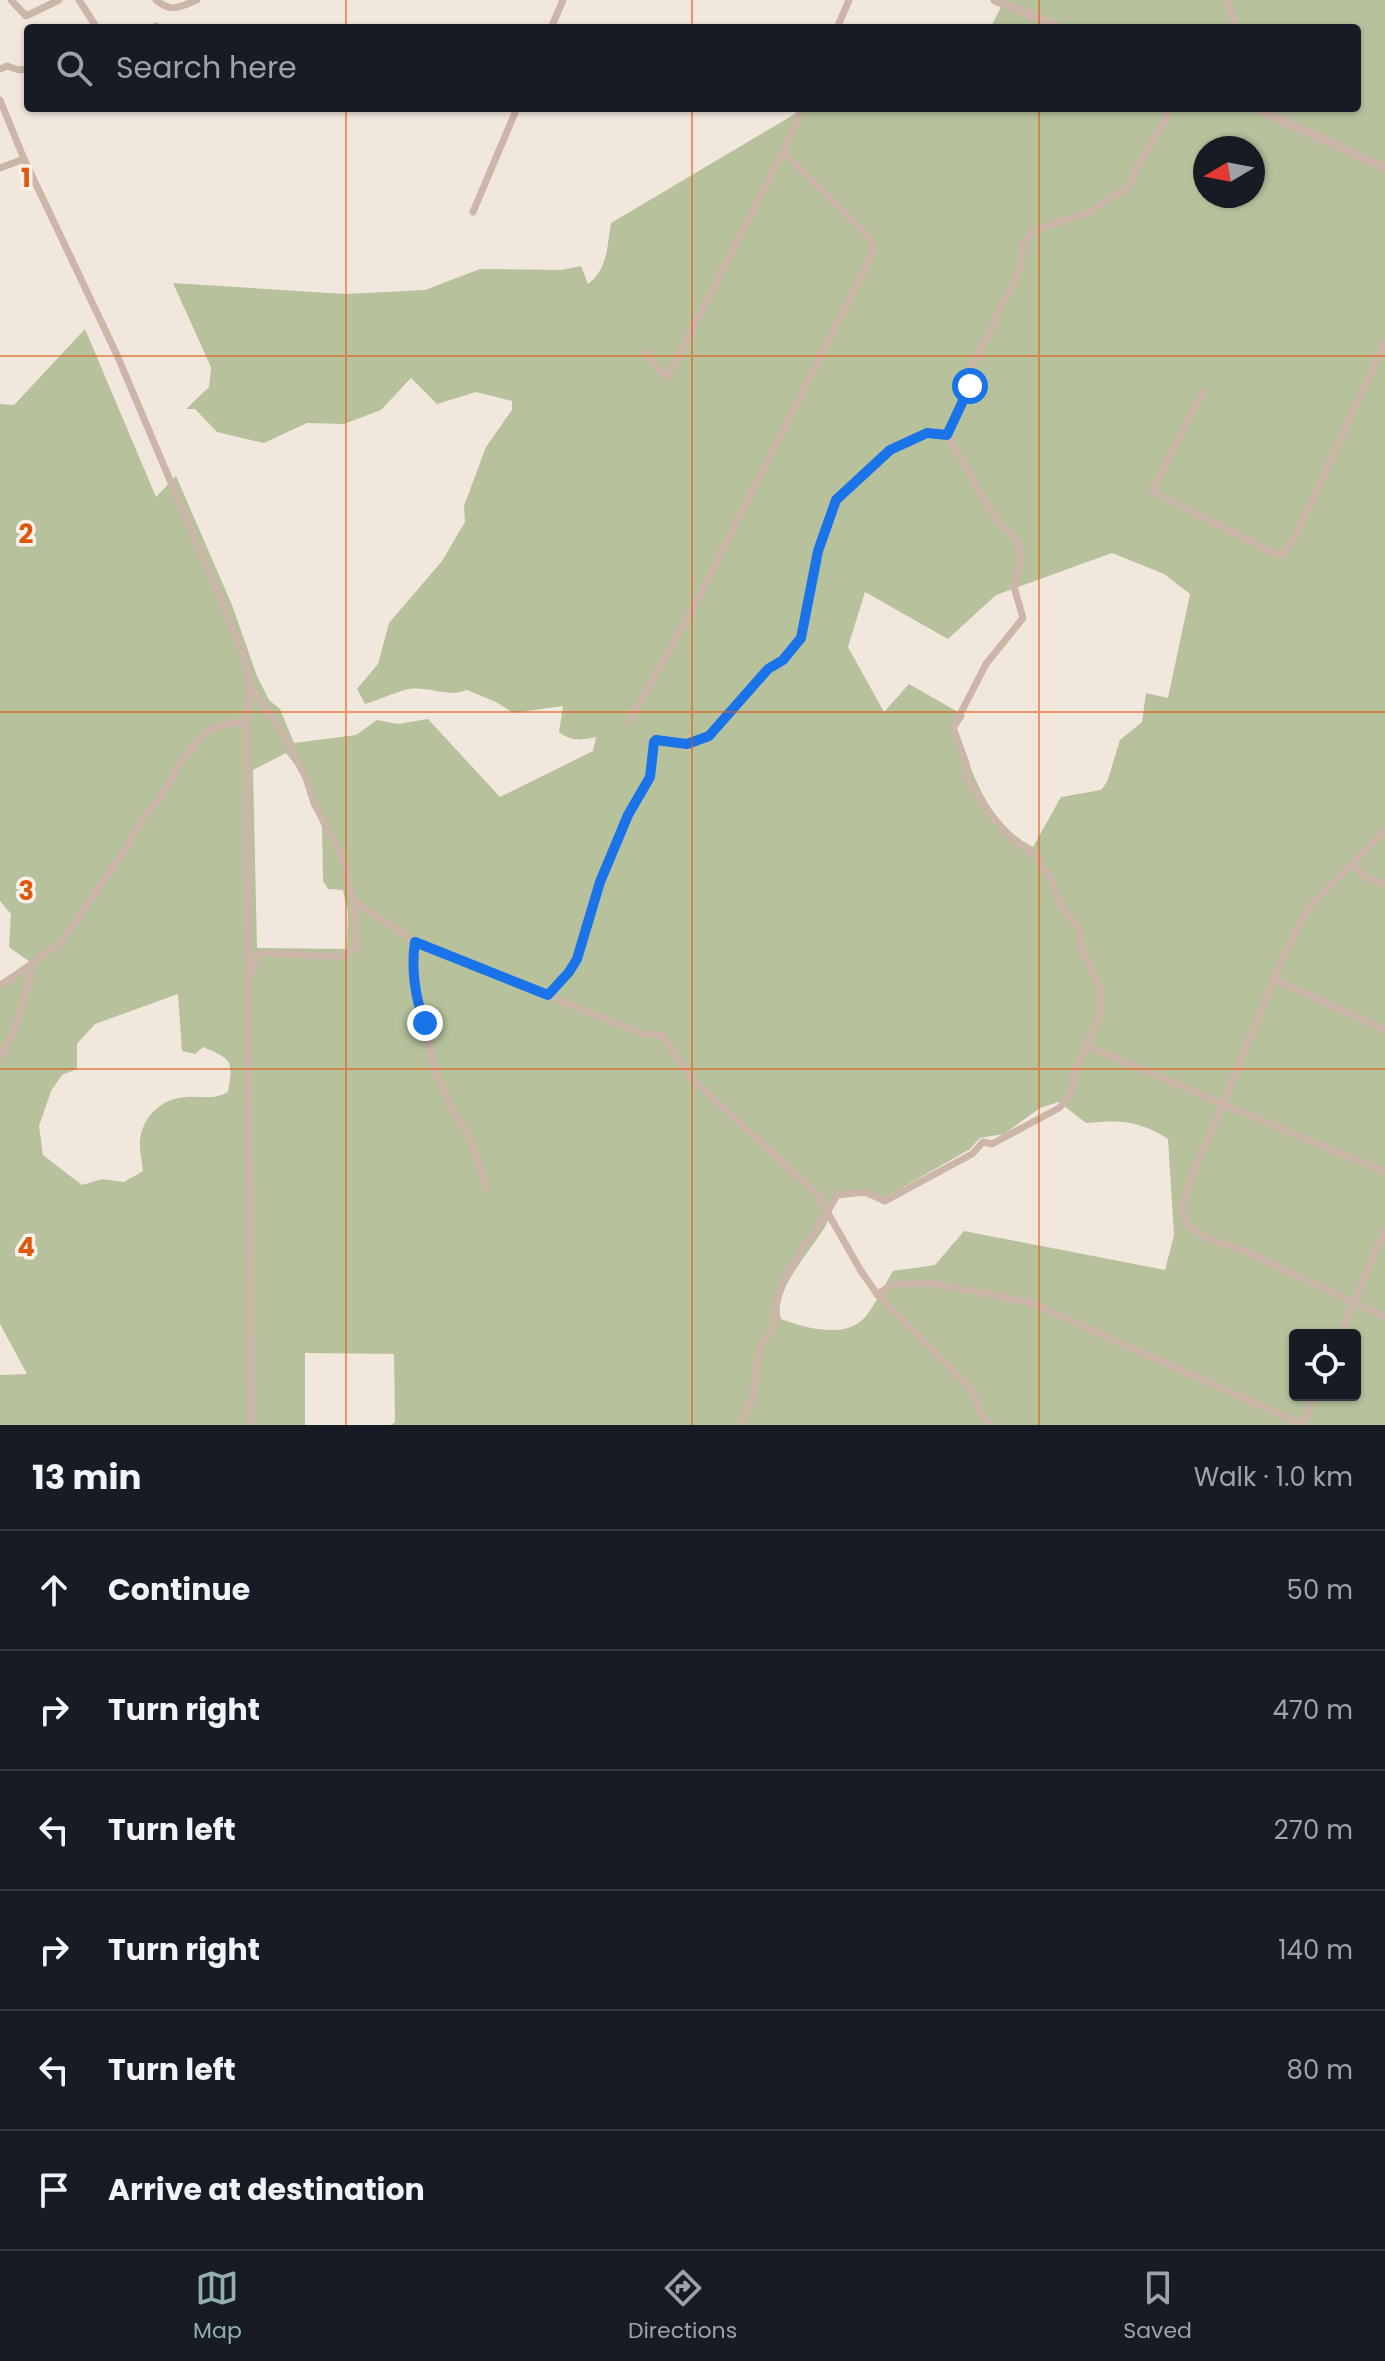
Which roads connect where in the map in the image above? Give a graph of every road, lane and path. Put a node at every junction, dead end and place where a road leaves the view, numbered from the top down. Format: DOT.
graph roads {
  1 [pos="11,0"];
  2 [pos="59,0"];
  3 [pos="79,0"];
  4 [pos="156,0"];
  5 [pos="197,0"];
  6 [pos="563,0"];
  7 [pos="849,0"];
  8 [pos="995,0"];
  9 [pos="1226,0"];
  10 [pos="94,24"];
  11 [pos="553,24"];
  12 [pos="839,24"];
  13 [pos="1052,24"];
  14 [pos="1235,24"];
  15 [pos="0,69"];
  16 [pos="24,69"];
  17 [pos="0,100"];
  18 [pos="515,112"];
  19 [pos="800,112"];
  20 [pos="1170,112"];
  21 [pos="1265,112"];
  22 [pos="783,152"];
  23 [pos="24,159"];
  24 [pos="0,168"];
  25 [pos="1385,168"];
  26 [pos="473,212"];
  27 [pos="1385,342"];
  28 [pos="645,353"];
  29 [pos="1203,391"];
  30 [pos="947,435"];
  31 [pos="250,687"];
  32 [pos="246,721"];
  33 [pos="629,722"];
  34 [pos="1385,830"];
  35 [pos="1352,865"];
  36 [pos="1385,884"];
  37 [pos="354,901"];
  38 [pos="415,942"];
  39 [pos="33,965"];
  40 [pos="1274,979"];
  41 [pos="0,986"];
  42 [pos="248,995"];
  43 [pos="548,995"];
  44 [pos="1385,1030"];
  45 [pos="1085,1045"];
  46 [pos="0,1057"];
  47 [pos="1223,1104"];
  48 [pos="1385,1172"];
  49 [pos="487,1188"];
  50 [pos="829,1212"];
  51 [pos="1385,1230"];
  52 [pos="877,1294"];
  53 [pos="1353,1303"];
  54 [pos="1385,1317"];
  55 [pos="1342,1329"];
  56 [pos="1313,1401"];
  57 [pos="251,1425"];
  58 [pos="740,1425"];
  59 [pos="990,1425"];
  60 [pos="1303,1425"];
  1 -- 2 [label="street"];
  3 -- 10 [label="street"];
  4 -- 5 [label="street"];
  6 -- 11 [label="street"];
  7 -- 12 [label="street"];
  8 -- 13 [label="street"];
  9 -- 14 [label="street"];
  15 -- 16 [label="street"];
  17 -- 23 [label="street"];
  18 -- 26 [label="street"];
  19 -- 22 [label="street"];
  20 -- 30 [label="street"];
  21 -- 25 [label="street"];
  22 -- 28 [label="street"];
  22 -- 33 [label="street"];
  23 -- 24 [label="street"];
  23 -- 31 [label="street"];
  27 -- 29 [label="street"];
  30 -- 43 [label="street"];
  30 -- 45 [label="street"];
  31 -- 32 [label="street"];
  31 -- 37 [label="street"];
  32 -- 39 [label="street"];
  32 -- 42 [label="street"];
  34 -- 35 [label="street"];
  35 -- 36 [label="street"];
  35 -- 40 [label="street"];
  37 -- 38 [label="street"];
  37 -- 42 [label="street"];
  38 -- 43 [label="street"];
  38 -- 49 [label="street"];
  39 -- 41 [label="street"];
  39 -- 46 [label="street"];
  40 -- 44 [label="street"];
  40 -- 47 [label="street"];
  42 -- 57 [label="street"];
  43 -- 50 [label="street"];
  45 -- 47 [label="street"];
  45 -- 50 [label="street"];
  47 -- 48 [label="street"];
  47 -- 53 [label="street"];
  50 -- 52 [label="street"];
  50 -- 58 [label="street"];
  51 -- 53 [label="street"];
  52 -- 59 [label="street"];
  52 -- 60 [label="street"];
  53 -- 54 [label="street"];
  53 -- 55 [label="street"];
  56 -- 60 [label="street"];
}
